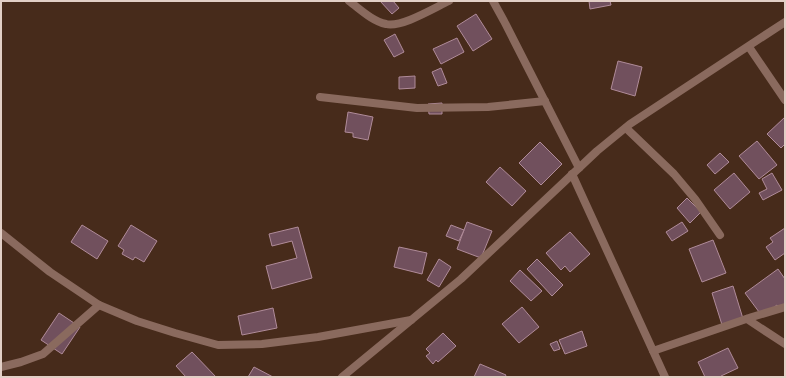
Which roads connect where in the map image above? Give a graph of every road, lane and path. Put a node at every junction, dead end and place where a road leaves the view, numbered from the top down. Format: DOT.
graph roads {
  1 [pos="349,1"];
  2 [pos="449,1"];
  3 [pos="493,1"];
  4 [pos="785,22"];
  5 [pos="749,47"];
  6 [pos="320,97"];
  7 [pos="785,100"];
  8 [pos="545,101"];
  9 [pos="626,128"];
  10 [pos="579,168"];
  11 [pos="572,174"];
  12 [pos="1,233"];
  13 [pos="720,235"];
  14 [pos="99,305"];
  15 [pos="785,307"];
  16 [pos="747,319"];
  17 [pos="411,320"];
  18 [pos="785,344"];
  19 [pos="653,351"];
  20 [pos="1,367"];
  21 [pos="342,377"];
  22 [pos="665,377"];
  1 -- 2 [label="street"];
  3 -- 8 [label="street"];
  4 -- 5 [label="street"];
  5 -- 7 [label="street"];
  5 -- 9 [label="street"];
  6 -- 8 [label="street"];
  8 -- 10 [label="street"];
  9 -- 10 [label="street"];
  9 -- 13 [label="street"];
  10 -- 11 [label="street"];
  11 -- 17 [label="street"];
  11 -- 19 [label="street"];
  12 -- 14 [label="street"];
  14 -- 17 [label="street"];
  14 -- 20 [label="street"];
  15 -- 16 [label="street"];
  16 -- 18 [label="street"];
  16 -- 19 [label="street"];
  17 -- 21 [label="street"];
  19 -- 22 [label="street"];
}
